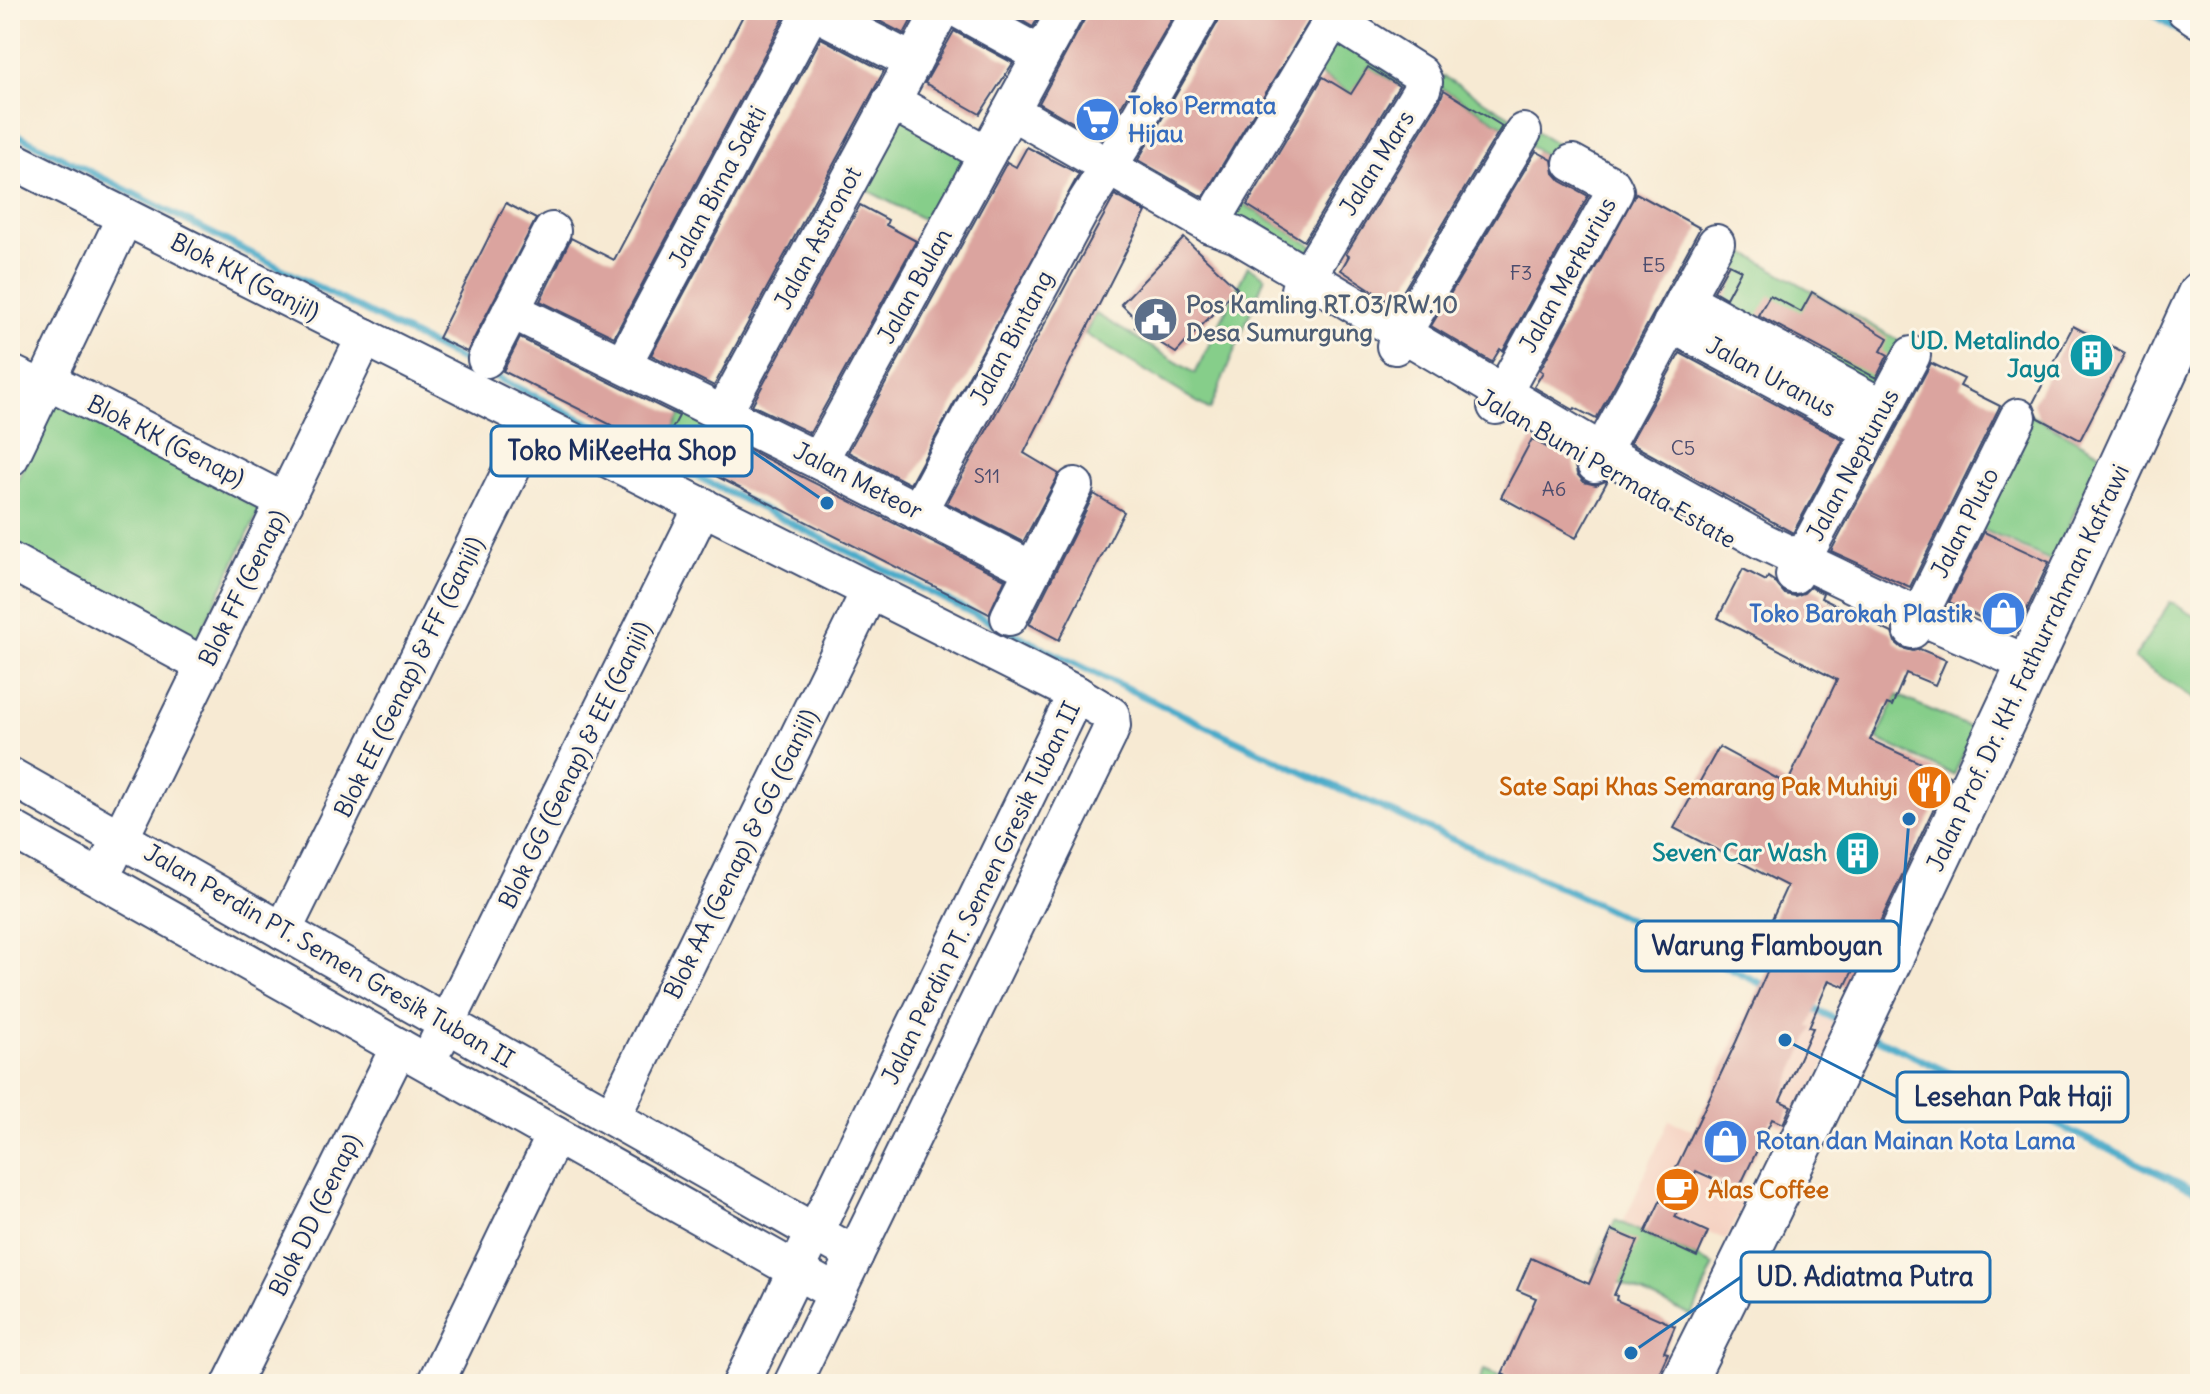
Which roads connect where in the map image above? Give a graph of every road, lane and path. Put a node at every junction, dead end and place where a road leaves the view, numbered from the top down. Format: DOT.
graph roads {
  1 [pos="812,10"];
  2 [pos="941,10"];
  3 [pos="959,10"];
  4 [pos="1066,10"];
  5 [pos="1201,10"];
  6 [pos="2185,10"];
  7 [pos="2200,20"];
  8 [pos="1041,55"];
  9 [pos="913,62"];
  10 [pos="891,101"];
  11 [pos="1011,111"];
  12 [pos="1523,132"];
  13 [pos="987,154"];
  14 [pos="10,159"];
  15 [pos="1572,163"];
  16 [pos="1109,167"];
  17 [pos="125,217"];
  18 [pos="1210,225"];
  19 [pos="552,231"];
  20 [pos="1716,243"];
  21 [pos="1303,283"];
  22 [pos="2200,294"];
  23 [pos="511,310"];
  24 [pos="1678,311"];
  25 [pos="365,337"];
  26 [pos="1399,340"];
  27 [pos="1912,355"];
  28 [pos="486,359"];
  29 [pos="623,364"];
  30 [pos="10,373"];
  31 [pos="45,385"];
  32 [pos="1500,400"];
  33 [pos="723,414"];
  34 [pos="2018,417"];
  35 [pos="1877,419"];
  36 [pos="535,422"];
  37 [pos="10,458"];
  38 [pos="1598,458"];
  39 [pos="819,461"];
  40 [pos="1075,486"];
  41 [pos="285,502"];
  42 [pos="703,506"];
  43 [pos="918,512"];
  44 [pos="10,561"];
  45 [pos="1798,568"];
  46 [pos="1033,570"];
  47 [pos="870,590"];
  48 [pos="1009,617"];
  49 [pos="1915,623"];
  50 [pos="205,666"];
  51 [pos="2028,672"];
  52 [pos="1076,694"];
  53 [pos="10,776"];
  54 [pos="10,828"];
  55 [pos="120,838"];
  56 [pos="100,879"];
  57 [pos="283,931"];
  58 [pos="955,945"];
  59 [pos="996,966"];
  60 [pos="447,1024"];
  61 [pos="413,1055"];
  62 [pos="612,1117"];
  63 [pos="555,1135"];
  64 [pos="815,1232"];
  65 [pos="855,1255"];
  66 [pos="796,1270"];
  67 [pos="836,1293"];
  68 [pos="231,1384"];
  69 [pos="435,1384"];
  70 [pos="741,1384"];
  71 [pos="792,1384"];
  72 [pos="1682,1384"];
  1 -- 9 [label="street"];
  1 -- 29 [label="street, Jalan Bima Sakti"];
  2 -- 9 [label="street, Jalan Astronot"];
  3 -- 8 [label="street"];
  4 -- 8 [label="street, Jalan Bulan"];
  5 -- 16 [label="street, Jalan Bintang"];
  6 -- 7 [label="street"];
  8 -- 11 [label="street, Jalan Bulan"];
  9 -- 10 [label="street, Jalan Astronot"];
  10 -- 13 [label="street"];
  10 -- 33 [label="street, Jalan Astronot"];
  11 -- 13 [label="street, Jalan Bulan"];
  11 -- 16 [label="street, Jalan Bumi Permata Estate"];
  12 -- 26 [label="street"];
  13 -- 39 [label="street, Jalan Bulan"];
  14 -- 17 [label="street, Blok KK (Ganjil)"];
  15 -- 32 [label="street, Jalan Merkurius"];
  16 -- 18 [label="street, Jalan Bumi Permata Estate"];
  16 -- 43 [label="street, Jalan Bintang"];
  17 -- 25 [label="street, Blok KK (Ganjil)"];
  17 -- 31 [label="street"];
  18 -- 21 [label="street, Jalan Bumi Permata Estate"];
  18 -- 21 [label="street, Jalan Mars"];
  19 -- 23 [label="street"];
  20 -- 24 [label="street"];
  21 -- 26 [label="street, Jalan Bumi Permata Estate"];
  22 -- 51 [label="main road, Jalan Prof. Dr. KH. Fathurrahman Kafrawi"];
  23 -- 28 [label="street"];
  23 -- 29 [label="street, Jalan Meteor"];
  24 -- 35 [label="street, Jalan Uranus"];
  24 -- 38 [label="street"];
  25 -- 36 [label="street, Blok KK (Ganjil)"];
  25 -- 41 [label="street, Blok FF (Genap)"];
  26 -- 32 [label="street, Jalan Bumi Permata Estate"];
  27 -- 35 [label="street, Jalan Neptunus"];
  29 -- 33 [label="street, Jalan Meteor"];
  30 -- 31 [label="street, Blok KK (Genap)"];
  31 -- 37 [label="street"];
  31 -- 41 [label="street, Blok KK (Genap)"];
  32 -- 38 [label="street, Jalan Bumi Permata Estate"];
  33 -- 39 [label="street, Jalan Meteor"];
  34 -- 49 [label="street, Jalan Pluto"];
  35 -- 45 [label="street, Jalan Neptunus"];
  36 -- 42 [label="street, Blok KK (Ganjil)"];
  36 -- 57 [label="street, Blok EE (Genap) & FF (Ganjil)"];
  38 -- 45 [label="street, Jalan Bumi Permata Estate"];
  39 -- 43 [label="street, Jalan Meteor"];
  40 -- 46 [label="street"];
  41 -- 50 [label="street, Blok FF (Genap)"];
  42 -- 47 [label="street, Blok KK (Ganjil)"];
  42 -- 60 [label="street, Blok GG (Genap) & EE (Ganjil)"];
  43 -- 46 [label="street, Jalan Meteor"];
  44 -- 50 [label="street"];
  45 -- 49 [label="street, Jalan Bumi Permata Estate"];
  46 -- 48 [label="street"];
  47 -- 52 [label="street, Blok KK (Ganjil)"];
  47 -- 62 [label="street, Blok AA (Genap) & GG (Ganjil)"];
  49 -- 51 [label="street, Jalan Bumi Permata Estate"];
  50 -- 55 [label="street, Blok FF (Genap)"];
  51 -- 72 [label="main road, Jalan Prof. Dr. KH. Fathurrahman Kafrawi"];
  52 -- 58 [label="street, Jalan Perdin PT. Semen Gresik Tuban II"];
  52 -- 59 [label="street, Jalan Perdin PT. Semen Gresik Tuban II"];
  53 -- 55 [label="street, Jalan Perdin PT. Semen Gresik Tuban II"];
  54 -- 56 [label="street, Jalan Perdin PT. Semen Gresik Tuban II"];
  55 -- 56 [label="street, Blok FF (Genap)"];
  55 -- 57 [label="street, Jalan Perdin PT. Semen Gresik Tuban II"];
  56 -- 61 [label="street, Jalan Perdin PT. Semen Gresik Tuban II"];
  57 -- 60 [label="street, Jalan Perdin PT. Semen Gresik Tuban II"];
  58 -- 59 [label="street"];
  58 -- 64 [label="street, Jalan Perdin PT. Semen Gresik Tuban II"];
  59 -- 65 [label="street, Jalan Perdin PT. Semen Gresik Tuban II"];
  60 -- 61 [label="street, Blok GG (Genap) & EE (Ganjil)"];
  60 -- 62 [label="street, Jalan Perdin PT. Semen Gresik Tuban II"];
  61 -- 63 [label="street, Jalan Perdin PT. Semen Gresik Tuban II"];
  61 -- 68 [label="street, Blok DD (Genap)"];
  62 -- 64 [label="street, Jalan Perdin PT. Semen Gresik Tuban II"];
  63 -- 66 [label="street, Jalan Perdin PT. Semen Gresik Tuban II"];
  63 -- 69 [label="street"];
  64 -- 65 [label="street, Jalan Perdin PT. Semen Gresik Tuban II"];
  64 -- 66 [label="street, Jalan Perdin PT. Semen Gresik Tuban II"];
  65 -- 67 [label="street, Jalan Perdin PT. Semen Gresik Tuban II"];
  66 -- 67 [label="street, Jalan Perdin PT. Semen Gresik Tuban II"];
  66 -- 70 [label="street, Jalan Perdin PT. Semen Gresik Tuban II"];
  67 -- 71 [label="street, Jalan Perdin PT. Semen Gresik Tuban II"];
}
